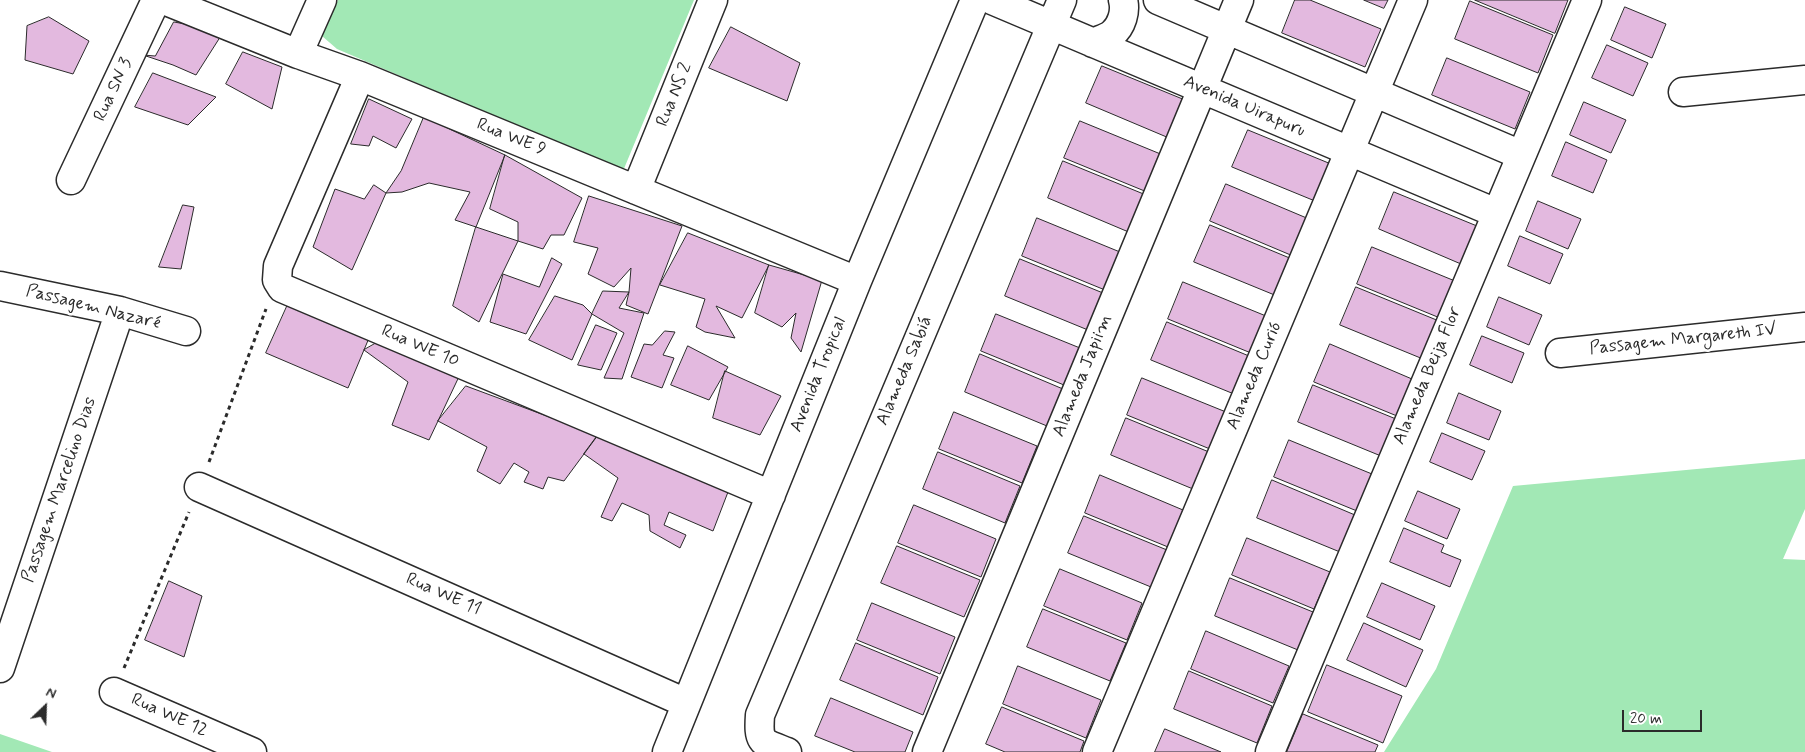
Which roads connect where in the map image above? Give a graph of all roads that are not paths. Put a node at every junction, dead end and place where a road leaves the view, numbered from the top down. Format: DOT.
graph roads {
  1 [pos="156,0"];
  2 [pos="164,0"];
  3 [pos="322,0"];
  4 [pos="713,0"];
  5 [pos="975,0"];
  6 [pos="992,0"];
  7 [pos="1062,0"];
  8 [pos="1123,0"];
  9 [pos="1158,0"];
  10 [pos="1239,0"];
  11 [pos="1413,0"];
  12 [pos="1587,0"];
  13 [pos="1052,25"];
  14 [pos="1226,30"];
  15 [pos="1094,43"];
  16 [pos="298,54"];
  17 [pos="360,76"];
  18 [pos="1805,80"];
  19 [pos="1202,88"];
  20 [pos="1374,92"];
  21 [pos="1683,92"];
  22 [pos="1350,151"];
  23 [pos="1521,155"];
  24 [pos="71,180"];
  25 [pos="636,190"];
  26 [pos="1496,213"];
  27 [pos="857,281"];
  28 [pos="0,286"];
  29 [pos="120,311"];
  30 [pos="1805,327"];
  31 [pos="186,332"];
  32 [pos="1560,353"];
  33 [pos="199,487"];
  34 [pos="771,495"];
  35 [pos="0,668"];
  36 [pos="114,692"];
  37 [pos="686,703"];
  38 [pos="775,747"];
  39 [pos="252,752"];
  40 [pos="666,752"];
  41 [pos="927,752"];
  42 [pos="1097,752"];
  43 [pos="1270,752"];
  1 -- 24 [label="street, Rua SN 3"];
  2 -- 16 [label="street, Rua WE 9"];
  3 -- 16 [label="street"];
  4 -- 25 [label="street, Rua NS 2"];
  5 -- 27 [label="street, Avenida Tropical"];
  6 -- 13 [label="street, Avenida Uirapuru"];
  7 -- 13 [label="street, Alameda Sabiá"];
  8 -- 15 [label="street"];
  9 -- 14 [label="street"];
  10 -- 14 [label="street, Alameda Japiim"];
  11 -- 20 [label="street, Alameda Curió"];
  12 -- 23 [label="street, Alameda Beija Flor"];
  13 -- 15 [label="street, Avenida Uirapuru"];
  13 -- 38 [label="street, Alameda Sabiá"];
  14 -- 19 [label="street, Alameda Japiim"];
  14 -- 20 [label="street"];
  15 -- 19 [label="street, Avenida Uirapuru"];
  16 -- 17 [label="street, Rua WE 9"];
  17 -- 25 [label="street, Rua WE 9"];
  17 -- 34 [label="street, Rua WE 10"];
  18 -- 21 [label="street"];
  19 -- 22 [label="street, Avenida Uirapuru"];
  19 -- 41 [label="street, Alameda Japiim"];
  20 -- 22 [label="street, Alameda Curió"];
  20 -- 23 [label="street"];
  22 -- 26 [label="street, Avenida Uirapuru"];
  22 -- 42 [label="street, Alameda Curió"];
  23 -- 26 [label="street, Alameda Beija Flor"];
  25 -- 27 [label="street, Rua WE 9"];
  26 -- 43 [label="street, Alameda Beija Flor"];
  27 -- 34 [label="street, Avenida Tropical"];
  28 -- 29 [label="street, Passagem Nazaré"];
  29 -- 31 [label="street, Passagem Nazaré"];
  29 -- 35 [label="street, Passagem Marcelino Dias"];
  30 -- 32 [label="street, Passagem Margareth IV"];
  33 -- 37 [label="street, Rua WE 11"];
  34 -- 37 [label="street, Avenida Tropical"];
  36 -- 39 [label="street, Rua WE 12"];
  37 -- 40 [label="street, Avenida Tropical"];
}
